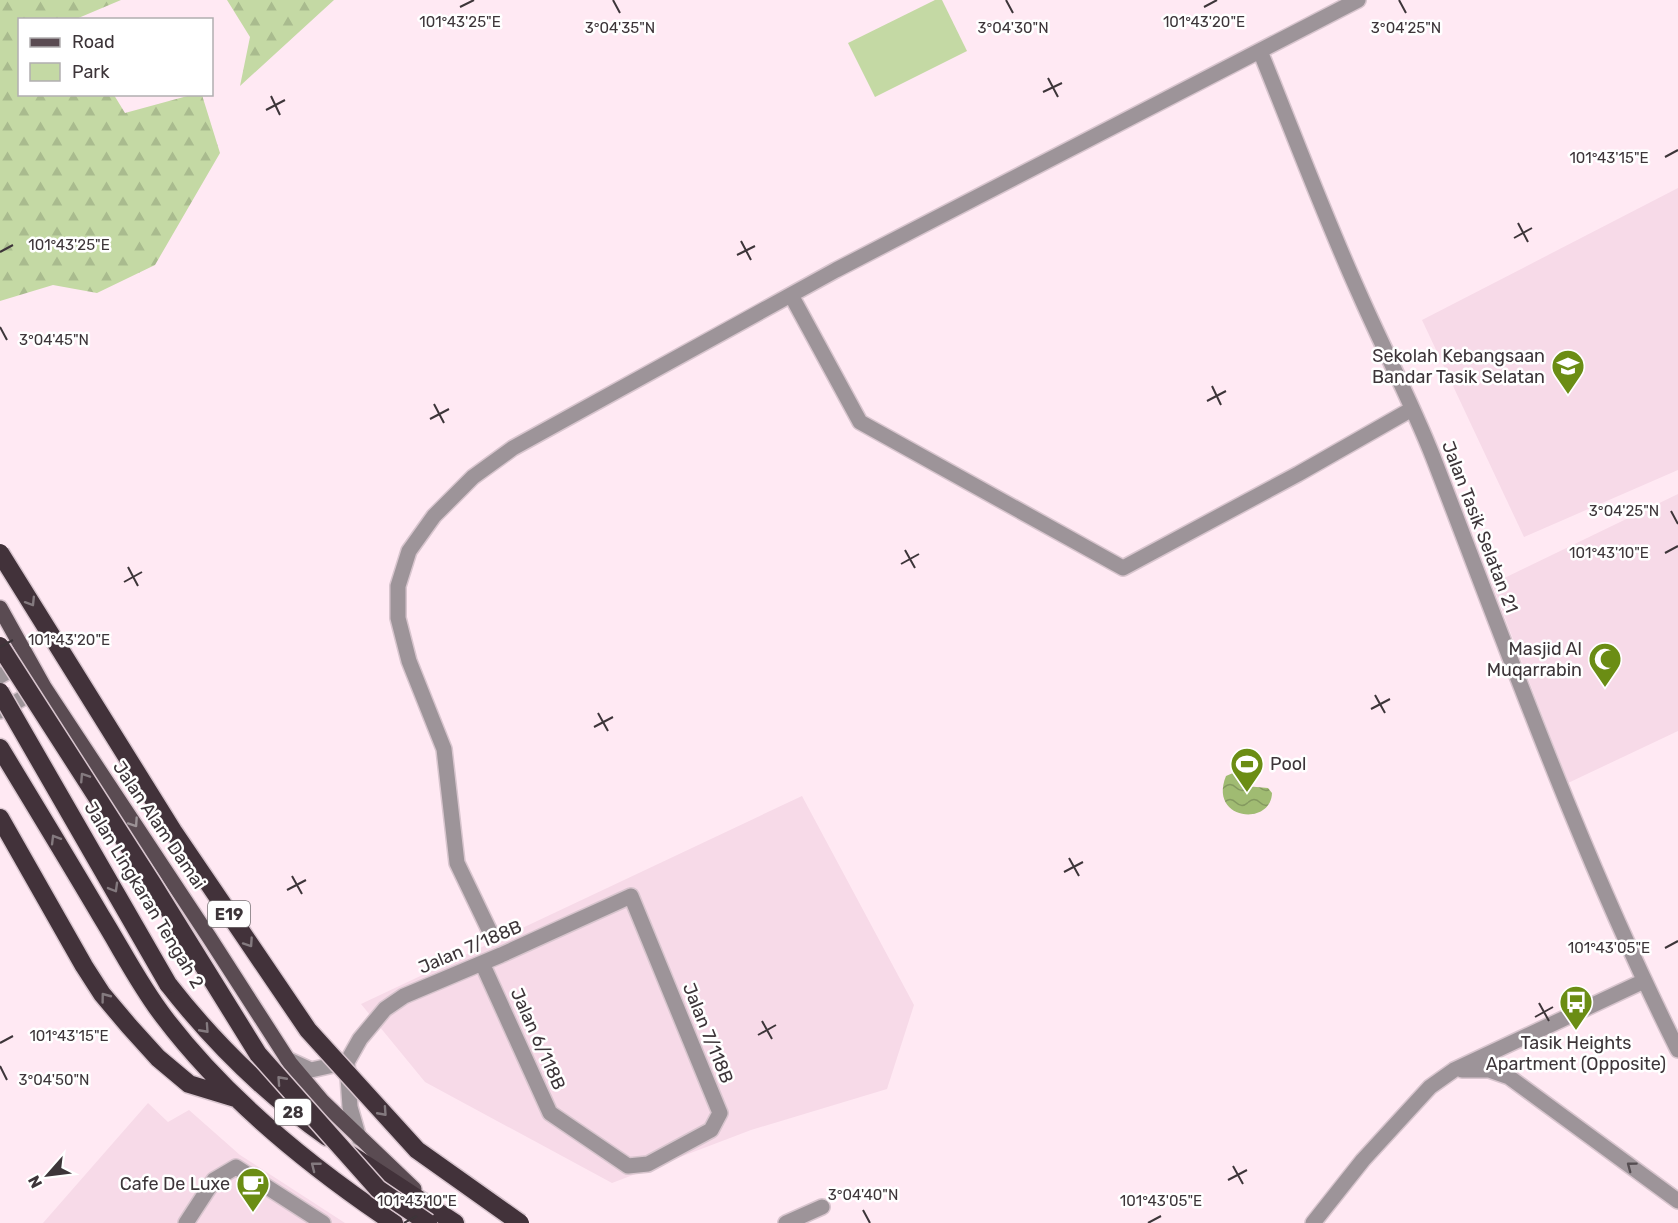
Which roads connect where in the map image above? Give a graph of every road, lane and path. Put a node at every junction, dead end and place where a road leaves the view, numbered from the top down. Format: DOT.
graph roads {
  1 [pos="1358,0"];
  2 [pos="1260,51"];
  3 [pos="791,296"];
  4 [pos="1412,409"];
  5 [pos="0,553"];
  6 [pos="0,608"];
  7 [pos="0,646"];
  8 [pos="29,660"];
  9 [pos="0,676"];
  10 [pos="44,687"];
  11 [pos="0,692"];
  12 [pos="0,711"];
  13 [pos="0,748"];
  14 [pos="0,818"];
  15 [pos="631,896"];
  16 [pos="491,934"];
  17 [pos="482,963"];
  18 [pos="1644,981"];
  19 [pos="1678,1050"];
  20 [pos="287,1059"];
  21 [pos="347,1062"];
  22 [pos="1454,1070"];
  23 [pos="237,1098"];
  24 [pos="359,1138"];
  25 [pos="661,1158"];
  26 [pos="1678,1201"];
  27 [pos="822,1207"];
  28 [pos="441,1220"];
  29 [pos="186,1223"];
  30 [pos="323,1223"];
  31 [pos="394,1223"];
  32 [pos="520,1223"];
  33 [pos="786,1223"];
  34 [pos="1313,1223"];
  1 -- 2 [label="street"];
  2 -- 3 [label="street"];
  2 -- 4 [label="street, Jalan Tasik Selatan 21"];
  3 -- 4 [label="street"];
  3 -- 16 [label="street"];
  4 -- 18 [label="street, Jalan Tasik Selatan 21"];
  5 -- 32 [label="highway, E19, one-way, bridge"];
  6 -- 8 [label="main road, Jalan Alam Damai"];
  28 -- 7 [label="highway, E19, one-way, bridge"];
  8 -- 9 [label="street"];
  8 -- 10 [label="main road, Jalan Alam Damai"];
  10 -- 12 [label="street"];
  10 -- 20 [label="main road, Jalan Alam Damai, one-way"];
  11 -- 28 [label="highway, Jalan Lingkaran Tengah 2 / 28, one-way, bridge"];
  23 -- 13 [label="highway, 28, one-way"];
  23 -- 14 [label="highway, one-way"];
  15 -- 17 [label="street, Jalan 7/188B"];
  15 -- 25 [label="street, Jalan 7/118B"];
  17 -- 21 [label="street, Jalan 7/188B"];
  17 -- 25 [label="street, Jalan 6/118B"];
  18 -- 19 [label="street, Jalan Tasik Selatan 21"];
  18 -- 22 [label="street"];
  20 -- 21 [label="street"];
  20 -- 24 [label="main road, Jalan Alam Damai"];
  21 -- 24 [label="street"];
  26 -- 22 [label="street, one-way"];
  22 -- 34 [label="street"];
  31 -- 23 [label="highway, 28, one-way"];
  24 -- 28 [label="main road, Jalan Alam Damai"];
  27 -- 33 [label="street"];
  29 -- 30 [label="street"];
}
